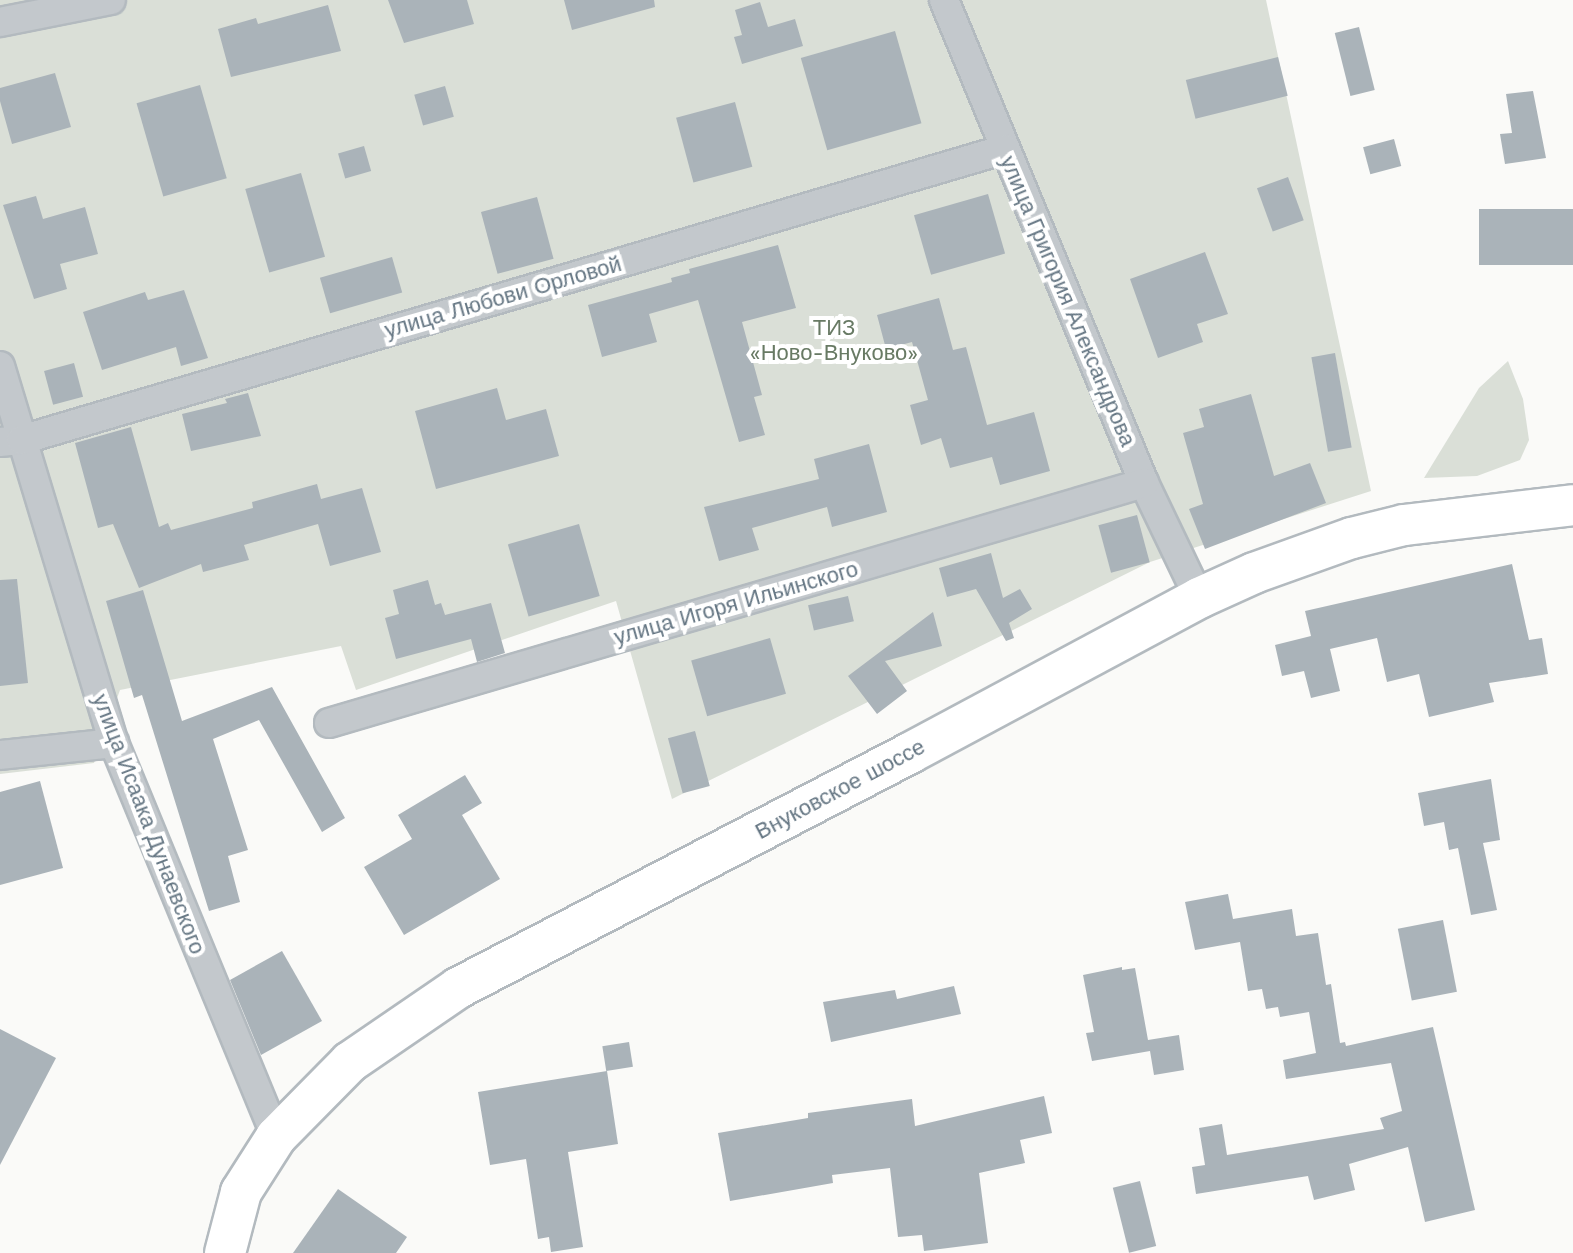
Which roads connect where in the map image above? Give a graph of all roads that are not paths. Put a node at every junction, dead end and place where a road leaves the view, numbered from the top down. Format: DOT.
graph roads {
  1 [pos="111,0"];
  2 [pos="944,0"];
  3 [pos="0,22"];
  4 [pos="1005,149"];
  5 [pos="0,366"];
  6 [pos="11,441"];
  7 [pos="1144,483"];
  8 [pos="1573,505"];
  9 [pos="1199,598"];
  10 [pos="329,723"];
  11 [pos="114,743"];
  12 [pos="0,755"];
  13 [pos="276,1137"];
  14 [pos="225,1253"];
  1 -- 3 [label="street"];
  2 -- 4 [label="street, улица Григория Александрова"];
  4 -- 6 [label="street, улица Любови Орловой"];
  4 -- 7 [label="street, улица Григория Александрова"];
  5 -- 6 [label="street, улица Исаака Дунаевского"];
  6 -- 11 [label="street, улица Исаака Дунаевского"];
  7 -- 9 [label="street, улица Григория Александрова"];
  7 -- 10 [label="street, улица Игоря Ильинского"];
  8 -- 9 [label="main road, Внуковское шоссе"];
  9 -- 13 [label="main road, Внуковское шоссе"];
  11 -- 12 [label="street"];
  11 -- 13 [label="street, улица Исаака Дунаевского"];
  13 -- 14 [label="main road, Внуковское шоссе"];
}
